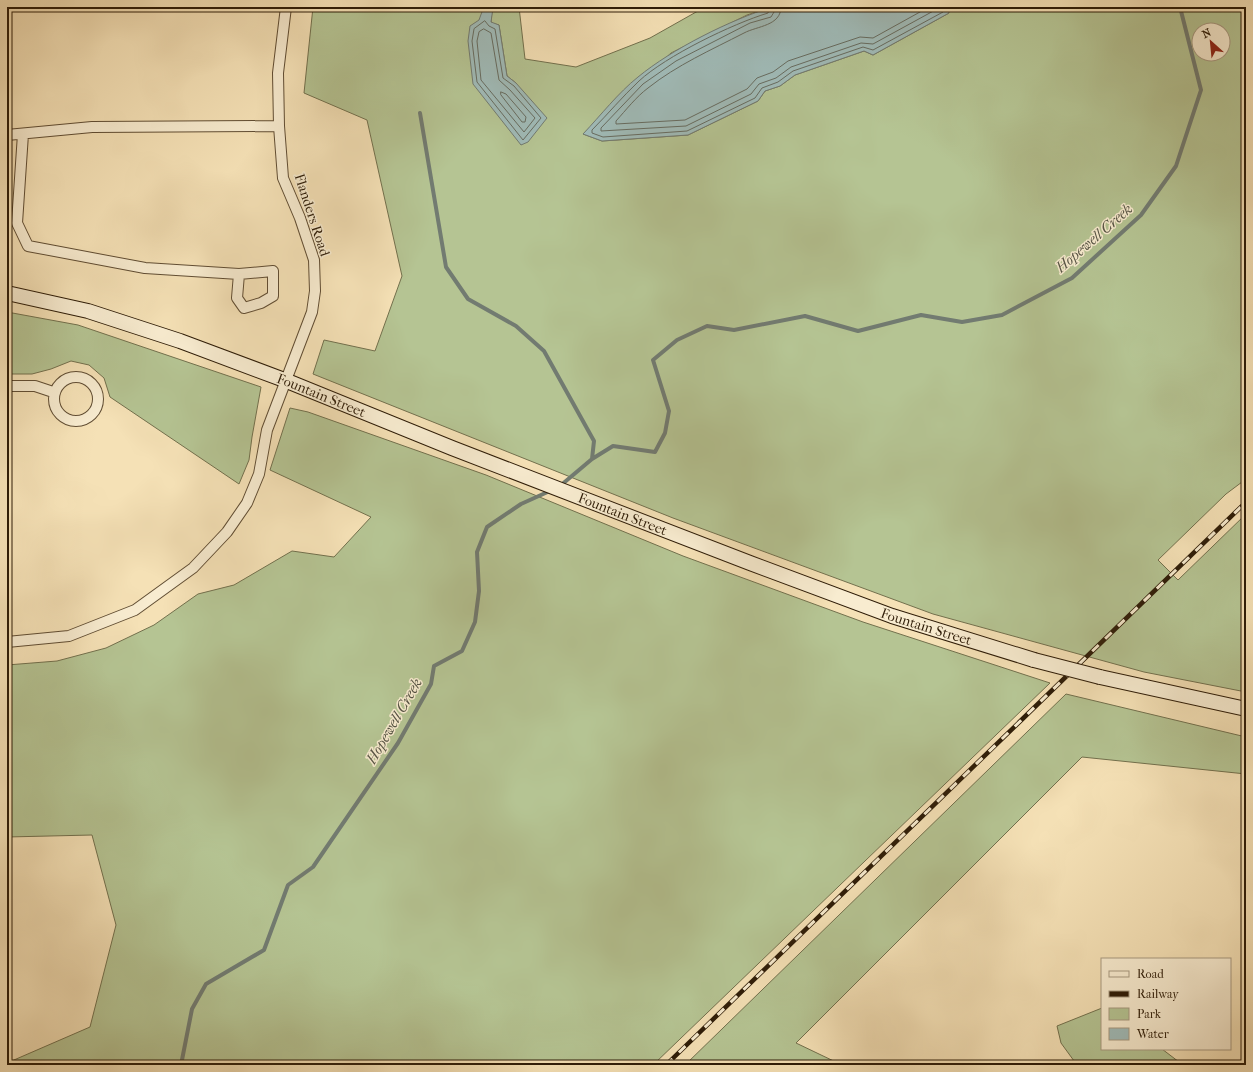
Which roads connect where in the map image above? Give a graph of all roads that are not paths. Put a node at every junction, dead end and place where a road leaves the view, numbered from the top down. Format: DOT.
graph roads {
  1 [pos="286,7"];
  2 [pos="279,126"];
  3 [pos="23,134"];
  4 [pos="7,135"];
  5 [pos="239,274"];
  6 [pos="7,293"];
  7 [pos="287,380"];
  8 [pos="7,386"];
  9 [pos="54,392"];
  10 [pos="7,642"];
  11 [pos="1246,709"];
  1 -- 2 [label="street, Flanders Road"];
  2 -- 3 [label="street"];
  2 -- 7 [label="street, Flanders Road"];
  3 -- 4 [label="street"];
  3 -- 5 [label="street"];
  5 -- 5 [label="street"];
  6 -- 7 [label="main road, Fountain Street"];
  7 -- 10 [label="street, Flanders Road"];
  7 -- 11 [label="main road, Fountain Street, bridge"];
  8 -- 9 [label="street"];
  9 -- 9 [label="street"];
}
